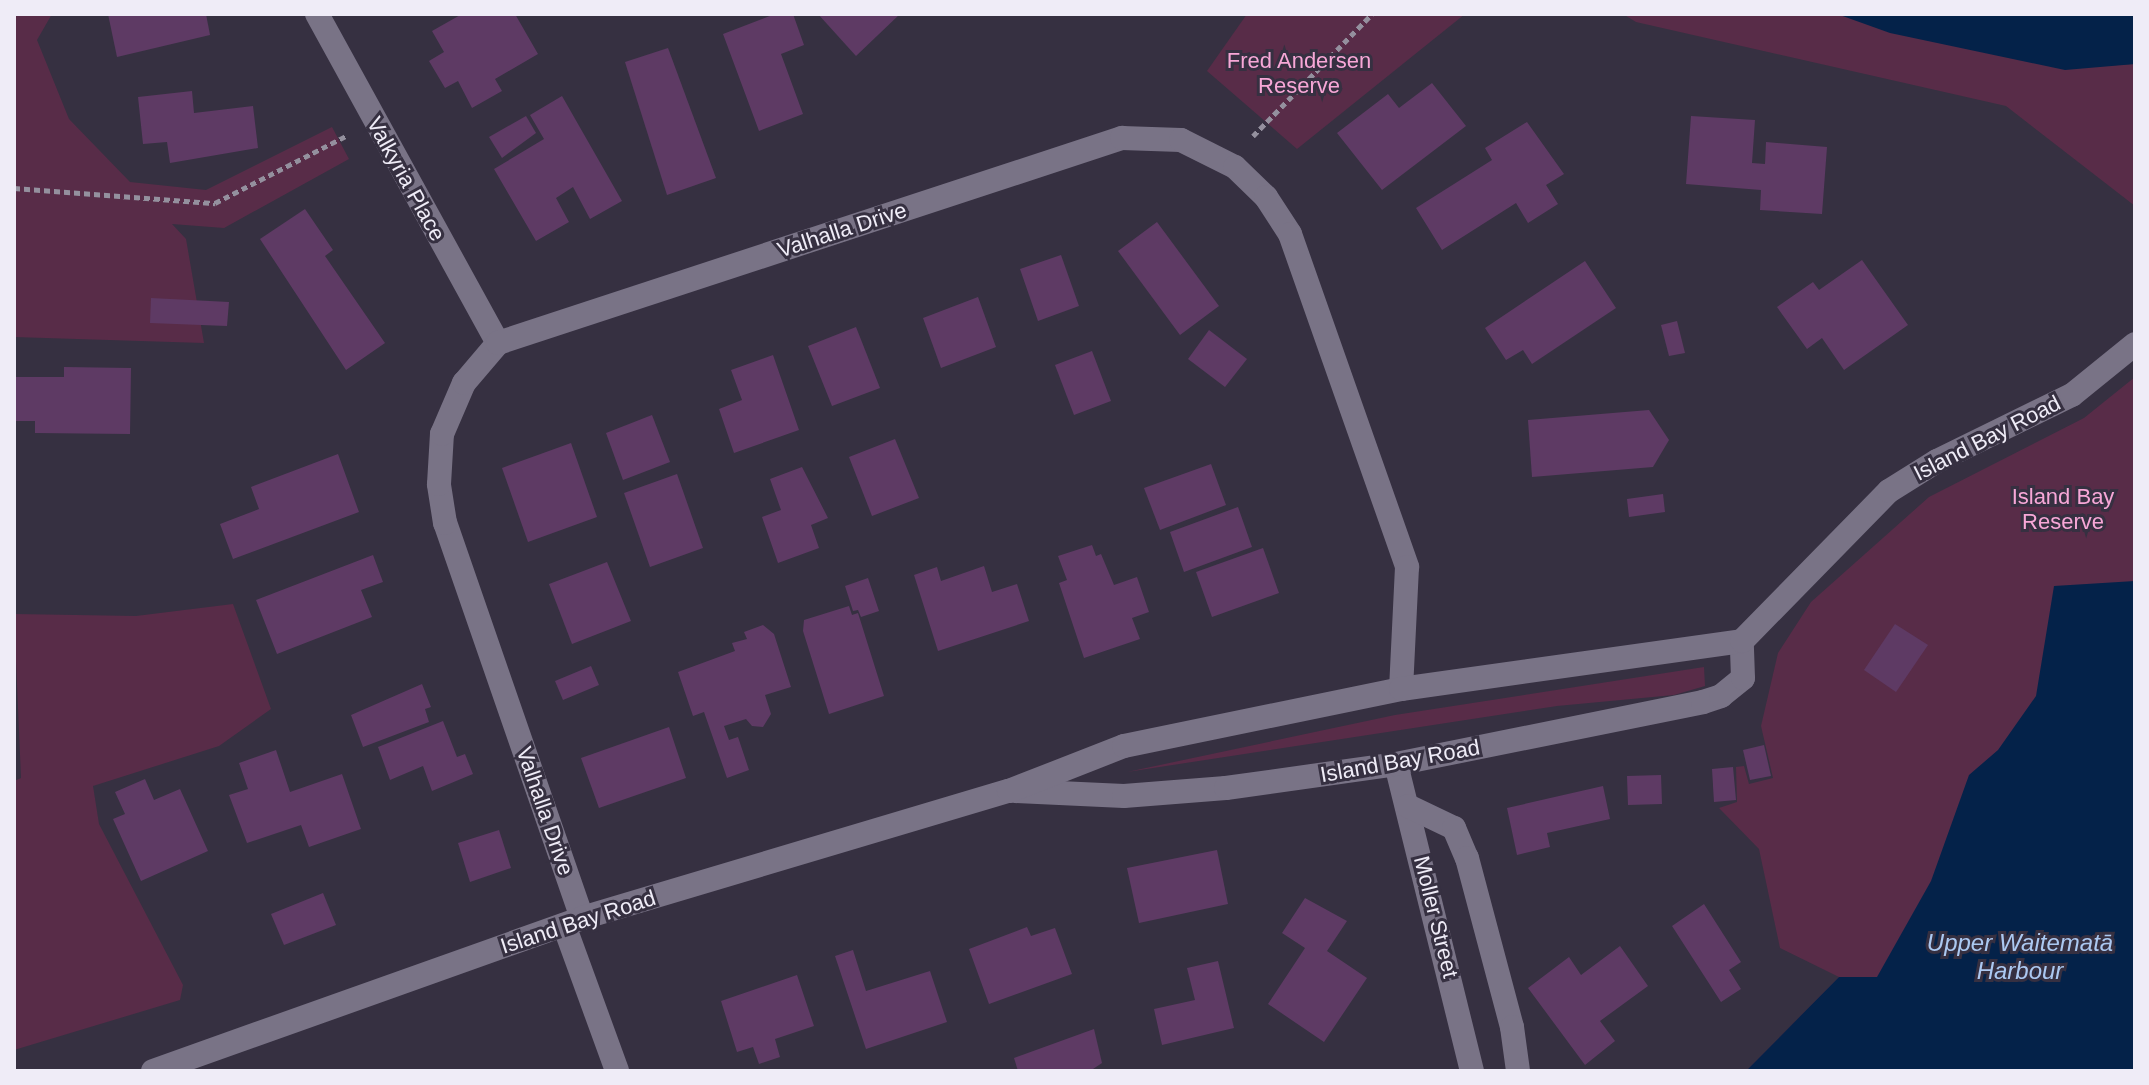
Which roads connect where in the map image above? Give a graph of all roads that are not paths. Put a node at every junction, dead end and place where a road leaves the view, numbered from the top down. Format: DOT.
graph roads {
  1 [pos="317,14"];
  2 [pos="498,343"];
  3 [pos="2135,344"];
  4 [pos="1742,641"];
  5 [pos="1401,689"];
  6 [pos="1396,764"];
  7 [pos="1009,791"];
  8 [pos="1408,806"];
  9 [pos="573,922"];
  10 [pos="153,1071"];
  11 [pos="617,1071"];
  12 [pos="1472,1071"];
  13 [pos="1518,1071"];
  1 -- 2 [label="street, Valkyria Place"];
  2 -- 5 [label="street, Valhalla Drive"];
  2 -- 9 [label="street, Valhalla Drive"];
  3 -- 4 [label="street, Island Bay Road"];
  4 -- 5 [label="street, Island Bay Road"];
  4 -- 6 [label="street, Island Bay Road"];
  5 -- 7 [label="street, Island Bay Road"];
  6 -- 7 [label="street, Island Bay Road"];
  6 -- 8 [label="street, Moller Street"];
  7 -- 9 [label="street, Island Bay Road"];
  8 -- 12 [label="street, Moller Street"];
  8 -- 13 [label="street"];
  9 -- 10 [label="street, Island Bay Road"];
  9 -- 11 [label="street, Valhalla Drive"];
}
